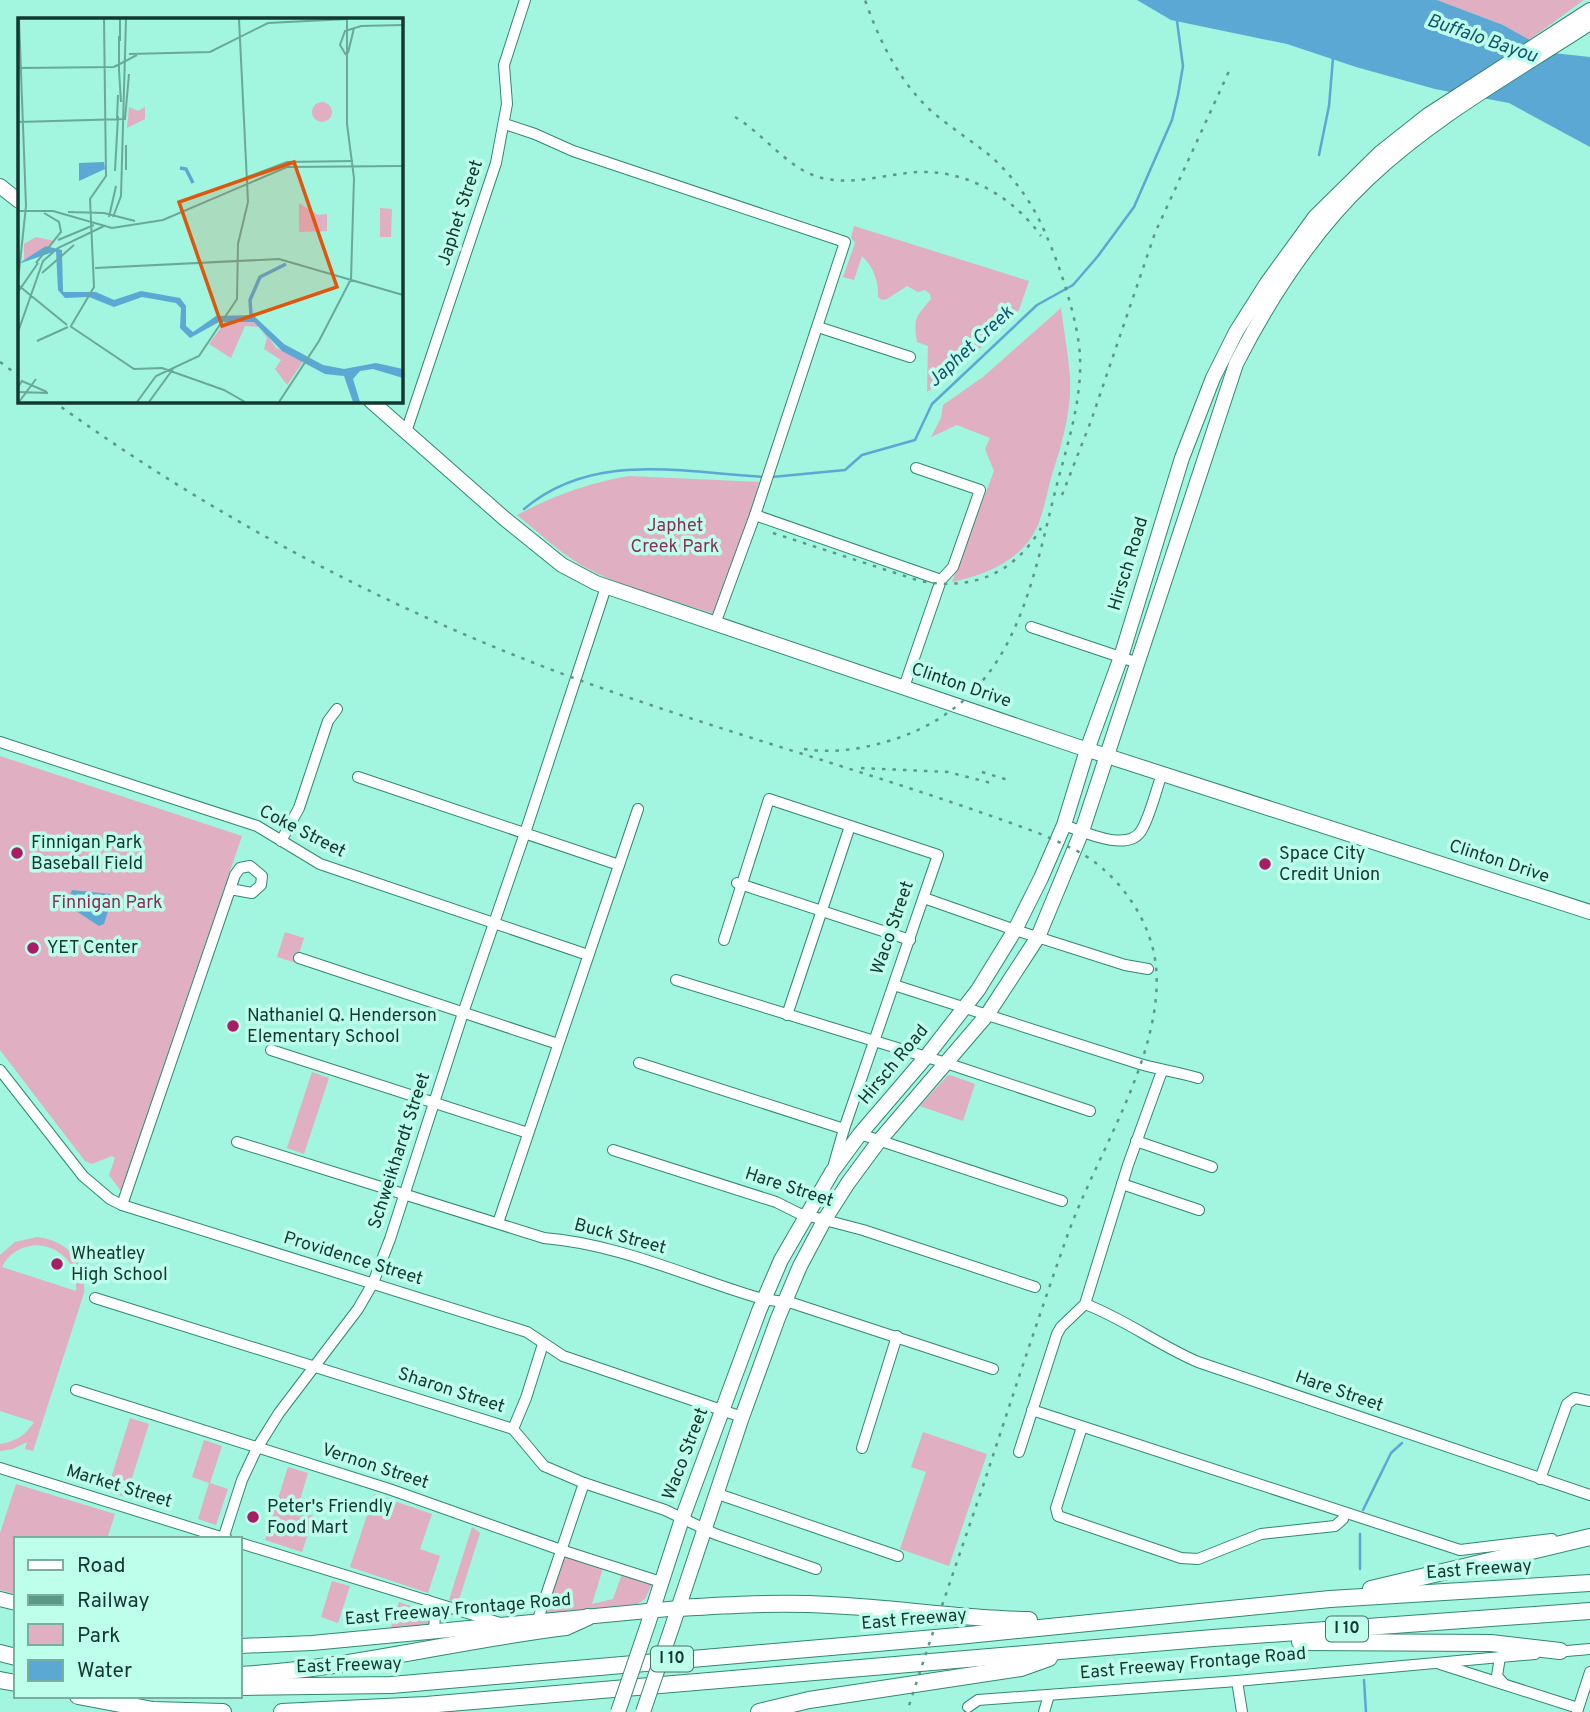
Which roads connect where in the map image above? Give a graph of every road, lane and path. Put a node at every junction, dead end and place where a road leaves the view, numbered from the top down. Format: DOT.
graph roads {
  1 [pos="524,0"];
  2 [pos="1590,10"];
  3 [pos="1590,23"];
  4 [pos="505,124"];
  5 [pos="1383,157"];
  6 [pos="0,186"];
  7 [pos="18,200"];
  8 [pos="818,327"];
  9 [pos="910,358"];
  10 [pos="372,402"];
  11 [pos="406,432"];
  12 [pos="916,468"];
  13 [pos="756,511"];
  14 [pos="942,580"];
  15 [pos="606,587"];
  16 [pos="715,624"];
  17 [pos="1031,626"];
  18 [pos="1121,657"];
  19 [pos="1139,663"];
  20 [pos="904,687"];
  21 [pos="337,709"];
  22 [pos="0,742"];
  23 [pos="1087,750"];
  24 [pos="1107,756"];
  25 [pos="1162,774"];
  26 [pos="358,776"];
  27 [pos="638,809"];
  28 [pos="1063,825"];
  29 [pos="850,826"];
  30 [pos="1082,831"];
  31 [pos="525,833"];
  32 [pos="281,841"];
  33 [pos="619,865"];
  34 [pos="739,883"];
  35 [pos="230,889"];
  36 [pos="924,898"];
  37 [pos="821,911"];
  38 [pos="1590,912"];
  39 [pos="494,923"];
  40 [pos="1015,930"];
  41 [pos="1038,937"];
  42 [pos="724,940"];
  43 [pos="910,940"];
  44 [pos="588,955"];
  45 [pos="299,958"];
  46 [pos="1148,970"];
  47 [pos="676,980"];
  48 [pos="894,985"];
  49 [pos="965,1008"];
  50 [pos="463,1013"];
  51 [pos="787,1015"];
  52 [pos="987,1015"];
  53 [pos="874,1042"];
  54 [pos="558,1044"];
  55 [pos="271,1049"];
  56 [pos="926,1057"];
  57 [pos="639,1063"];
  58 [pos="946,1063"];
  59 [pos="0,1070"];
  60 [pos="1162,1070"];
  61 [pos="1198,1078"];
  62 [pos="435,1104"];
  63 [pos="1090,1111"];
  64 [pos="844,1129"];
  65 [pos="528,1133"];
  66 [pos="860,1134"];
  67 [pos="879,1140"];
  68 [pos="1136,1141"];
  69 [pos="237,1142"];
  70 [pos="613,1150"];
  71 [pos="1212,1167"];
  72 [pos="832,1172"];
  73 [pos="1122,1184"];
  74 [pos="404,1195"];
  75 [pos="1062,1201"];
  76 [pos="122,1205"];
  77 [pos="1199,1210"];
  78 [pos="806,1215"];
  79 [pos="825,1219"];
  80 [pos="498,1223"];
  81 [pos="373,1283"];
  82 [pos="1035,1287"];
  83 [pos="94,1298"];
  84 [pos="764,1299"];
  85 [pos="784,1301"];
  86 [pos="1085,1304"];
  87 [pos="897,1336"];
  88 [pos="543,1344"];
  89 [pos="314,1366"];
  90 [pos="993,1369"];
  91 [pos="76,1390"];
  92 [pos="1586,1400"];
  93 [pos="1032,1410"];
  94 [pos="723,1412"];
  95 [pos="742,1418"];
  96 [pos="1082,1427"];
  97 [pos="513,1429"];
  98 [pos="257,1448"];
  99 [pos="862,1448"];
  100 [pos="1019,1452"];
  101 [pos="0,1468"];
  102 [pos="1540,1479"];
  103 [pos="584,1483"];
  104 [pos="718,1494"];
  105 [pos="1590,1495"];
  106 [pos="1345,1513"];
  107 [pos="682,1519"];
  108 [pos="705,1529"];
  109 [pos="1590,1536"];
  110 [pos="222,1537"];
  111 [pos="225,1537"];
  112 [pos="242,1544"];
  113 [pos="561,1550"];
  114 [pos="898,1556"];
  115 [pos="816,1569"];
  116 [pos="661,1582"];
  117 [pos="1590,1583"];
  118 [pos="1330,1599"];
  119 [pos="426,1600"];
  120 [pos="679,1608"];
  121 [pos="1590,1611"];
  122 [pos="588,1617"];
  123 [pos="650,1617"];
  124 [pos="1104,1621"];
  125 [pos="537,1622"];
  126 [pos="506,1625"];
  127 [pos="434,1632"];
  128 [pos="1213,1638"];
  129 [pos="242,1646"];
  130 [pos="1590,1648"];
  131 [pos="1068,1650"];
  132 [pos="1560,1651"];
  133 [pos="1500,1657"];
  134 [pos="1434,1662"];
  135 [pos="1590,1672"];
  136 [pos="242,1675"];
  137 [pos="1237,1681"];
  138 [pos="1504,1684"];
  139 [pos="242,1687"];
  140 [pos="1588,1687"];
  141 [pos="1049,1695"];
  142 [pos="88,1698"];
  143 [pos="968,1707"];
  144 [pos="1578,1710"];
  145 [pos="156,1711"];
  146 [pos="223,1712"];
  147 [pos="282,1712"];
  148 [pos="618,1712"];
  149 [pos="643,1712"];
  150 [pos="760,1712"];
  151 [pos="1044,1712"];
  152 [pos="1241,1712"];
  1 -- 4 [label="street, Japhet Street"];
  2 -- 5 [label="main road, Hirsch Road"];
  3 -- 5 [label="main road, Hirsch Road"];
  4 -- 8 [label="street"];
  4 -- 11 [label="street, Japhet Street"];
  5 -- 18 [label="main road, Hirsch Road"];
  5 -- 19 [label="main road, Hirsch Road"];
  6 -- 7 [label="main road"];
  8 -- 9 [label="street"];
  8 -- 13 [label="street"];
  10 -- 11 [label="main road, Clinton Drive"];
  11 -- 15 [label="main road, Clinton Drive"];
  12 -- 14 [label="street"];
  13 -- 14 [label="street"];
  13 -- 16 [label="street"];
  14 -- 20 [label="street"];
  15 -- 16 [label="main road, Clinton Drive"];
  15 -- 31 [label="street, Schweikhardt Street"];
  16 -- 20 [label="main road, Clinton Drive"];
  17 -- 18 [label="street"];
  18 -- 19 [label="street"];
  18 -- 23 [label="main road, Hirsch Road"];
  19 -- 24 [label="main road, Hirsch Road"];
  20 -- 23 [label="main road, Clinton Drive"];
  21 -- 32 [label="street"];
  22 -- 32 [label="street, Coke Street"];
  23 -- 24 [label="main road, Clinton Drive"];
  23 -- 28 [label="main road, Hirsch Road"];
  24 -- 25 [label="main road, Clinton Drive"];
  24 -- 30 [label="main road, Hirsch Road"];
  25 -- 30 [label="street"];
  25 -- 38 [label="main road, Clinton Drive"];
  26 -- 31 [label="street"];
  27 -- 33 [label="street"];
  28 -- 30 [label="street"];
  28 -- 40 [label="main road, Hirsch Road"];
  29 -- 34 [label="street"];
  29 -- 36 [label="street, Waco Street"];
  29 -- 37 [label="street"];
  30 -- 41 [label="main road, Hirsch Road"];
  31 -- 33 [label="street"];
  31 -- 39 [label="street, Schweikhardt Street"];
  32 -- 39 [label="street, Coke Street"];
  33 -- 44 [label="street"];
  34 -- 37 [label="street"];
  34 -- 42 [label="street"];
  35 -- 76 [label="street"];
  36 -- 40 [label="street"];
  36 -- 43 [label="street, Waco Street"];
  37 -- 43 [label="street"];
  37 -- 51 [label="street"];
  39 -- 44 [label="street, Coke Street"];
  39 -- 50 [label="street, Schweikhardt Street"];
  40 -- 41 [label="street"];
  40 -- 49 [label="main road, Hirsch Road"];
  41 -- 46 [label="street"];
  41 -- 52 [label="main road, Hirsch Road"];
  43 -- 48 [label="street, Waco Street"];
  44 -- 54 [label="street"];
  45 -- 50 [label="street"];
  47 -- 51 [label="street"];
  48 -- 49 [label="street"];
  48 -- 53 [label="street, Waco Street"];
  49 -- 52 [label="street"];
  49 -- 56 [label="main road, Hirsch Road"];
  50 -- 54 [label="street"];
  50 -- 62 [label="street, Schweikhardt Street"];
  51 -- 53 [label="street"];
  52 -- 58 [label="main road, Hirsch Road"];
  52 -- 60 [label="street"];
  53 -- 56 [label="street"];
  53 -- 64 [label="street, Waco Street"];
  54 -- 65 [label="street"];
  55 -- 62 [label="street"];
  56 -- 58 [label="street"];
  56 -- 66 [label="main road, Hirsch Road"];
  57 -- 64 [label="street"];
  58 -- 63 [label="street"];
  58 -- 67 [label="main road, Hirsch Road"];
  59 -- 76 [label="street, Providence Street"];
  60 -- 61 [label="street"];
  60 -- 68 [label="street"];
  62 -- 65 [label="street"];
  62 -- 74 [label="street, Schweikhardt Street"];
  64 -- 72 [label="street, Waco Street"];
  65 -- 80 [label="street"];
  66 -- 67 [label="street"];
  66 -- 72 [label="main road, Hirsch Road"];
  67 -- 75 [label="street"];
  67 -- 79 [label="main road, Hirsch Road"];
  68 -- 71 [label="street"];
  68 -- 73 [label="street"];
  69 -- 74 [label="street, Buck Street"];
  70 -- 78 [label="street, Hare Street"];
  72 -- 78 [label="main road, Hirsch Road"];
  73 -- 77 [label="street"];
  73 -- 86 [label="street"];
  74 -- 80 [label="street, Buck Street"];
  74 -- 81 [label="street, Schweikhardt Street"];
  76 -- 81 [label="street, Providence Street"];
  78 -- 79 [label="street, Hare Street"];
  78 -- 84 [label="main road, Waco Street"];
  79 -- 82 [label="street, Hare Street"];
  79 -- 85 [label="main road"];
  80 -- 84 [label="street, Buck Street"];
  81 -- 88 [label="street, Providence Street"];
  81 -- 89 [label="street, Schweikhardt Street"];
  83 -- 89 [label="street, Sharon Street"];
  84 -- 85 [label="street, Buck Street"];
  84 -- 94 [label="main road, Waco Street"];
  85 -- 87 [label="street, Buck Street"];
  85 -- 95 [label="main road"];
  86 -- 93 [label="street"];
  86 -- 102 [label="street, Hare Street"];
  87 -- 90 [label="street, Buck Street"];
  87 -- 99 [label="street"];
  88 -- 94 [label="street, Providence Street"];
  88 -- 97 [label="street"];
  89 -- 97 [label="street, Sharon Street"];
  89 -- 98 [label="street, Schweikhardt Street"];
  91 -- 98 [label="street, Vernon Street"];
  92 -- 102 [label="street"];
  93 -- 96 [label="street"];
  93 -- 100 [label="street"];
  94 -- 95 [label="street, Providence Street"];
  94 -- 107 [label="main road, Waco Street"];
  95 -- 104 [label="main road"];
  96 -- 106 [label="street"];
  96 -- 106 [label="street"];
  97 -- 103 [label="street, Sharon Street"];
  98 -- 111 [label="street, Schweikhardt Street"];
  98 -- 113 [label="street, Vernon Street"];
  101 -- 110 [label="street, Market Street"];
  102 -- 105 [label="street, Hare Street"];
  103 -- 107 [label="street, Sharon Street"];
  103 -- 113 [label="street"];
  104 -- 108 [label="main road"];
  104 -- 114 [label="street"];
  106 -- 109 [label="street"];
  107 -- 108 [label="street, Sharon Street"];
  107 -- 116 [label="main road, Waco Street"];
  108 -- 115 [label="street, Sharon Street"];
  108 -- 120 [label="main road"];
  109 -- 118 [label="highway"];
  112 -- 119 [label="street"];
  113 -- 116 [label="street, Vernon Street"];
  113 -- 125 [label="street"];
  116 -- 123 [label="main road, Waco Street"];
  117 -- 118 [label="highway, East Freeway / I 10"];
  118 -- 124 [label="highway, East Freeway / I 10"];
  119 -- 126 [label="street"];
  119 -- 127 [label="street"];
  120 -- 123 [label="main road, East Freeway Frontage Road"];
  120 -- 124 [label="highway"];
  120 -- 149 [label="main road, bridge"];
  121 -- 128 [label="highway, I 10"];
  122 -- 123 [label="main road, East Freeway Frontage Road"];
  122 -- 125 [label="main road, East Freeway Frontage Road"];
  122 -- 136 [label="highway"];
  123 -- 148 [label="main road, Waco Street, bridge"];
  124 -- 139 [label="highway, East Freeway / I 10"];
  125 -- 126 [label="main road, East Freeway Frontage Road"];
  126 -- 127 [label="main road, East Freeway Frontage Road"];
  127 -- 129 [label="main road, East Freeway Frontage Road"];
  128 -- 131 [label="highway, I 10"];
  128 -- 132 [label="highway"];
  130 -- 132 [label="street, East Freeway Frontage Road"];
  131 -- 147 [label="highway, I 10"];
  131 -- 150 [label="highway"];
  132 -- 133 [label="street, East Freeway Frontage Road"];
  133 -- 134 [label="street, East Freeway Frontage Road"];
  133 -- 138 [label="street"];
  134 -- 137 [label="street, East Freeway Frontage Road"];
  134 -- 138 [label="street"];
  135 -- 140 [label="street"];
  137 -- 141 [label="street, East Freeway Frontage Road"];
  137 -- 152 [label="street"];
  138 -- 144 [label="street"];
  140 -- 144 [label="street"];
  141 -- 143 [label="street, East Freeway Frontage Road"];
  141 -- 151 [label="street"];
  142 -- 145 [label="highway"];
  145 -- 146 [label="highway"];
}
